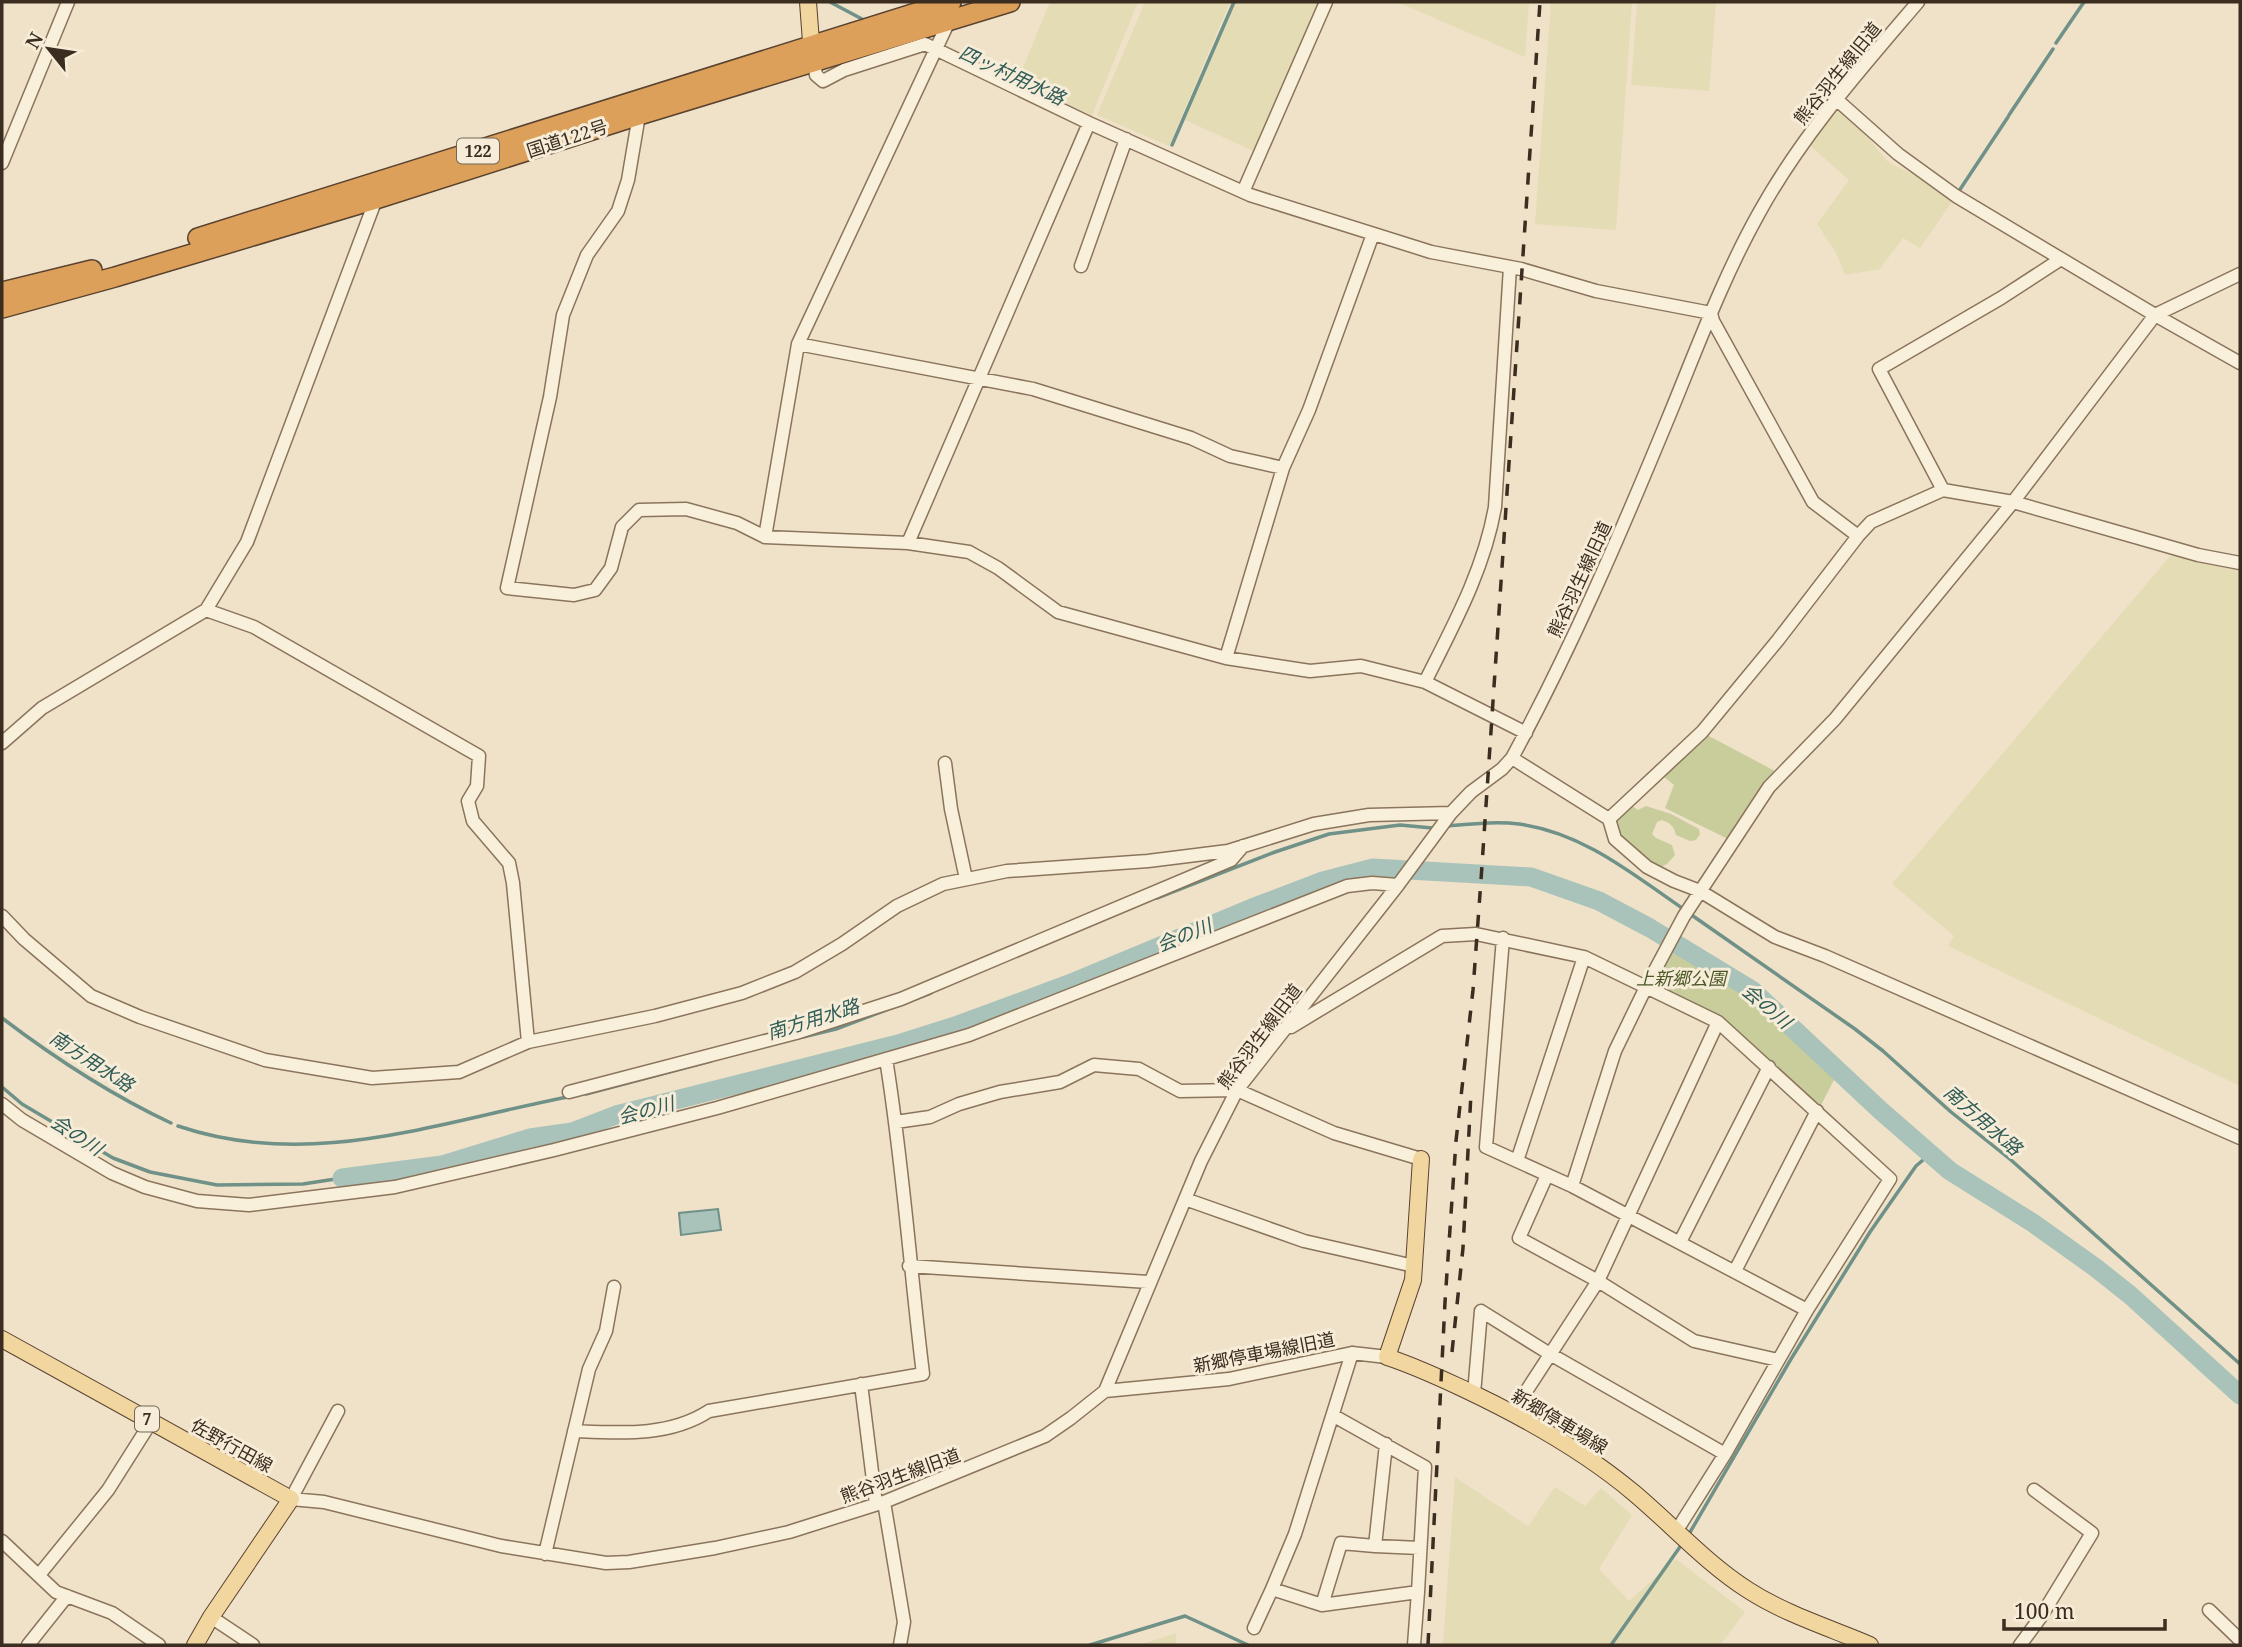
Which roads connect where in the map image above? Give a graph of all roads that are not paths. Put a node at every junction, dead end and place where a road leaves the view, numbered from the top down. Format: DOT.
graph roads {
  1 [pos="68,2"];
  2 [pos="808,2"];
  3 [pos="1010,2"];
  4 [pos="1326,2"];
  5 [pos="1918,2"];
  6 [pos="950,11"];
  7 [pos="936,50"];
  8 [pos="812,54"];
  9 [pos="1836,99"];
  10 [pos="639,115"];
  11 [pos="1089,123"];
  12 [pos="1126,139"];
  13 [pos="2,163"];
  14 [pos="1243,192"];
  15 [pos="376,199"];
  16 [pos="1373,234"];
  17 [pos="2061,259"];
  18 [pos="1081,267"];
  19 [pos="1510,267"];
  20 [pos="2240,274"];
  21 [pos="2,292"];
  22 [pos="2,308"];
  23 [pos="1711,313"];
  24 [pos="2155,315"];
  25 [pos="798,344"];
  26 [pos="2240,363"];
  27 [pos="978,377"];
  28 [pos="1283,468"];
  29 [pos="1943,491"];
  30 [pos="2013,502"];
  31 [pos="1858,536"];
  32 [pos="765,537"];
  33 [pos="908,543"];
  34 [pos="2240,563"];
  35 [pos="206,610"];
  36 [pos="1226,657"];
  37 [pos="1425,682"];
  38 [pos="1526,733"];
  39 [pos="2,743"];
  40 [pos="1512,758"];
  41 [pos="945,763"];
  42 [pos="1451,813"];
  43 [pos="1609,819"];
  44 [pos="1243,846"];
  45 [pos="967,879"];
  46 [pos="1398,885"];
  47 [pos="1700,891"];
  48 [pos="2,916"];
  49 [pos="1503,938"];
  50 [pos="1584,957"];
  51 [pos="1646,987"];
  52 [pos="1718,1022"];
  53 [pos="1284,1031"];
  54 [pos="528,1042"];
  55 [pos="886,1059"];
  56 [pos="1769,1067"];
  57 [pos="1237,1090"];
  58 [pos="569,1092"];
  59 [pos="2,1104"];
  60 [pos="1817,1111"];
  61 [pos="896,1122"];
  62 [pos="2240,1138"];
  63 [pos="1421,1159"];
  64 [pos="1517,1161"];
  65 [pos="1547,1175"];
  66 [pos="1572,1186"];
  67 [pos="1185,1199"];
  68 [pos="1630,1216"];
  69 [pos="1679,1242"];
  70 [pos="909,1266"];
  71 [pos="1414,1266"];
  72 [pos="1735,1272"];
  73 [pos="1598,1281"];
  74 [pos="1149,1282"];
  75 [pos="614,1287"];
  76 [pos="1807,1310"];
  77 [pos="2,1339"];
  78 [pos="1352,1353"];
  79 [pos="1550,1354"];
  80 [pos="1387,1357"];
  81 [pos="1778,1360"];
  82 [pos="861,1384"];
  83 [pos="1105,1391"];
  84 [pos="1474,1394"];
  85 [pos="338,1411"];
  86 [pos="1512,1413"];
  87 [pos="1334,1416"];
  88 [pos="151,1422"];
  89 [pos="574,1431"];
  90 [pos="1386,1444"];
  91 [pos="1725,1454"];
  92 [pos="2034,1490"];
  93 [pos="292,1499"];
  94 [pos="880,1503"];
  95 [pos="1677,1530"];
  96 [pos="2,1541"];
  97 [pos="1375,1546"];
  98 [pos="1420,1548"];
  99 [pos="545,1554"];
  100 [pos="38,1575"];
  101 [pos="1272,1589"];
  102 [pos="1418,1592"];
  103 [pos="67,1596"];
  104 [pos="1322,1605"];
  105 [pos="2209,1610"];
  106 [pos="211,1617"];
  107 [pos="1254,1628"];
  108 [pos="2240,1640"];
  109 [pos="28,1645"];
  110 [pos="159,1645"];
  111 [pos="195,1645"];
  112 [pos="253,1645"];
  113 [pos="901,1645"];
  114 [pos="1414,1645"];
  115 [pos="1870,1645"];
  116 [pos="2020,1645"];
  1 -- 13 [label="street"];
  2 -- 8 [label="main road"];
  3 -- 6 [label="highway, 国道122号 / 122"];
  4 -- 14 [label="street"];
  5 -- 9 [label="street, 熊谷羽生線旧道"];
  6 -- 7 [label="street"];
  6 -- 8 [label="highway, 国道122号 / 122"];
  7 -- 8 [label="street"];
  7 -- 11 [label="street"];
  7 -- 25 [label="street"];
  8 -- 10 [label="highway, 国道122号 / 122"];
  8 -- 21 [label="highway, 国道122号 / 122"];
  9 -- 17 [label="street"];
  9 -- 23 [label="street, 熊谷羽生線旧道"];
  10 -- 15 [label="highway, 国道122号 / 122"];
  10 -- 32 [label="street"];
  11 -- 12 [label="street"];
  11 -- 27 [label="street"];
  12 -- 14 [label="street"];
  12 -- 18 [label="street"];
  14 -- 16 [label="street"];
  15 -- 22 [label="highway, 国道122号 / 122"];
  15 -- 35 [label="street"];
  16 -- 19 [label="street"];
  16 -- 28 [label="street"];
  17 -- 24 [label="street"];
  17 -- 29 [label="street"];
  19 -- 23 [label="street"];
  19 -- 37 [label="street"];
  20 -- 24 [label="street"];
  23 -- 31 [label="street"];
  23 -- 38 [label="street, 熊谷羽生線旧道"];
  24 -- 26 [label="street"];
  24 -- 30 [label="street"];
  25 -- 27 [label="street"];
  25 -- 32 [label="street"];
  27 -- 28 [label="street"];
  27 -- 33 [label="street"];
  28 -- 36 [label="street"];
  29 -- 30 [label="street"];
  29 -- 31 [label="street"];
  30 -- 34 [label="street"];
  30 -- 47 [label="street"];
  31 -- 43 [label="street"];
  32 -- 33 [label="street"];
  33 -- 36 [label="street"];
  35 -- 39 [label="street"];
  35 -- 54 [label="street"];
  36 -- 37 [label="street"];
  37 -- 38 [label="street"];
  38 -- 40 [label="street, 熊谷羽生線旧道"];
  40 -- 42 [label="street, 熊谷羽生線旧道"];
  40 -- 43 [label="street"];
  41 -- 45 [label="street"];
  42 -- 44 [label="street"];
  42 -- 46 [label="street, 熊谷羽生線旧道"];
  43 -- 47 [label="street"];
  44 -- 45 [label="street"];
  44 -- 58 [label="street"];
  45 -- 54 [label="street"];
  46 -- 53 [label="street, 熊谷羽生線旧道"];
  46 -- 55 [label="street"];
  47 -- 51 [label="street"];
  47 -- 62 [label="street"];
  48 -- 54 [label="street"];
  49 -- 50 [label="street"];
  49 -- 53 [label="street"];
  49 -- 64 [label="street"];
  50 -- 51 [label="street"];
  50 -- 64 [label="street"];
  51 -- 52 [label="street"];
  51 -- 66 [label="street"];
  52 -- 56 [label="street"];
  52 -- 68 [label="street"];
  53 -- 57 [label="street, 熊谷羽生線旧道"];
  55 -- 59 [label="street"];
  55 -- 61 [label="street"];
  56 -- 60 [label="street"];
  56 -- 69 [label="street"];
  57 -- 61 [label="street"];
  57 -- 63 [label="street"];
  57 -- 67 [label="street, 熊谷羽生線旧道"];
  60 -- 72 [label="street"];
  60 -- 76 [label="street"];
  61 -- 70 [label="street"];
  63 -- 71 [label="main road"];
  64 -- 65 [label="street"];
  65 -- 66 [label="street"];
  65 -- 73 [label="street"];
  66 -- 68 [label="street"];
  67 -- 71 [label="street"];
  67 -- 74 [label="street, 熊谷羽生線旧道"];
  68 -- 69 [label="street"];
  68 -- 73 [label="street"];
  69 -- 72 [label="street"];
  70 -- 74 [label="street"];
  70 -- 82 [label="street"];
  71 -- 80 [label="main road"];
  72 -- 76 [label="street"];
  73 -- 79 [label="street"];
  73 -- 81 [label="street"];
  74 -- 83 [label="street, 熊谷羽生線旧道"];
  75 -- 89 [label="street"];
  76 -- 81 [label="street"];
  77 -- 88 [label="main road, 佐野行田線 / 7"];
  78 -- 80 [label="street, 新郷停車場線旧道"];
  78 -- 83 [label="street, 新郷停車場線旧道"];
  78 -- 87 [label="street"];
  79 -- 84 [label="street"];
  79 -- 86 [label="street"];
  79 -- 91 [label="street"];
  80 -- 84 [label="main road, 新郷停車場線"];
  81 -- 91 [label="street"];
  82 -- 89 [label="street"];
  82 -- 94 [label="street"];
  83 -- 94 [label="street, 熊谷羽生線旧道"];
  84 -- 86 [label="main road, 新郷停車場線"];
  85 -- 93 [label="street"];
  86 -- 95 [label="main road, 新郷停車場線"];
  87 -- 90 [label="street"];
  87 -- 101 [label="street"];
  88 -- 93 [label="main road, 佐野行田線 / 7"];
  88 -- 100 [label="street"];
  89 -- 99 [label="street"];
  90 -- 97 [label="street"];
  90 -- 98 [label="street"];
  91 -- 95 [label="street"];
  92 -- 116 [label="street"];
  93 -- 99 [label="street, 熊谷羽生線旧道"];
  93 -- 106 [label="main road"];
  94 -- 99 [label="street, 熊谷羽生線旧道"];
  94 -- 113 [label="street"];
  95 -- 115 [label="main road, 新郷停車場線"];
  96 -- 100 [label="street"];
  97 -- 98 [label="street"];
  97 -- 104 [label="street"];
  98 -- 102 [label="street"];
  100 -- 103 [label="street"];
  101 -- 104 [label="street"];
  101 -- 107 [label="street"];
  102 -- 104 [label="street"];
  102 -- 114 [label="street"];
  103 -- 109 [label="street"];
  103 -- 110 [label="street"];
  105 -- 108 [label="street"];
  106 -- 111 [label="main road"];
  106 -- 112 [label="street"];
}
